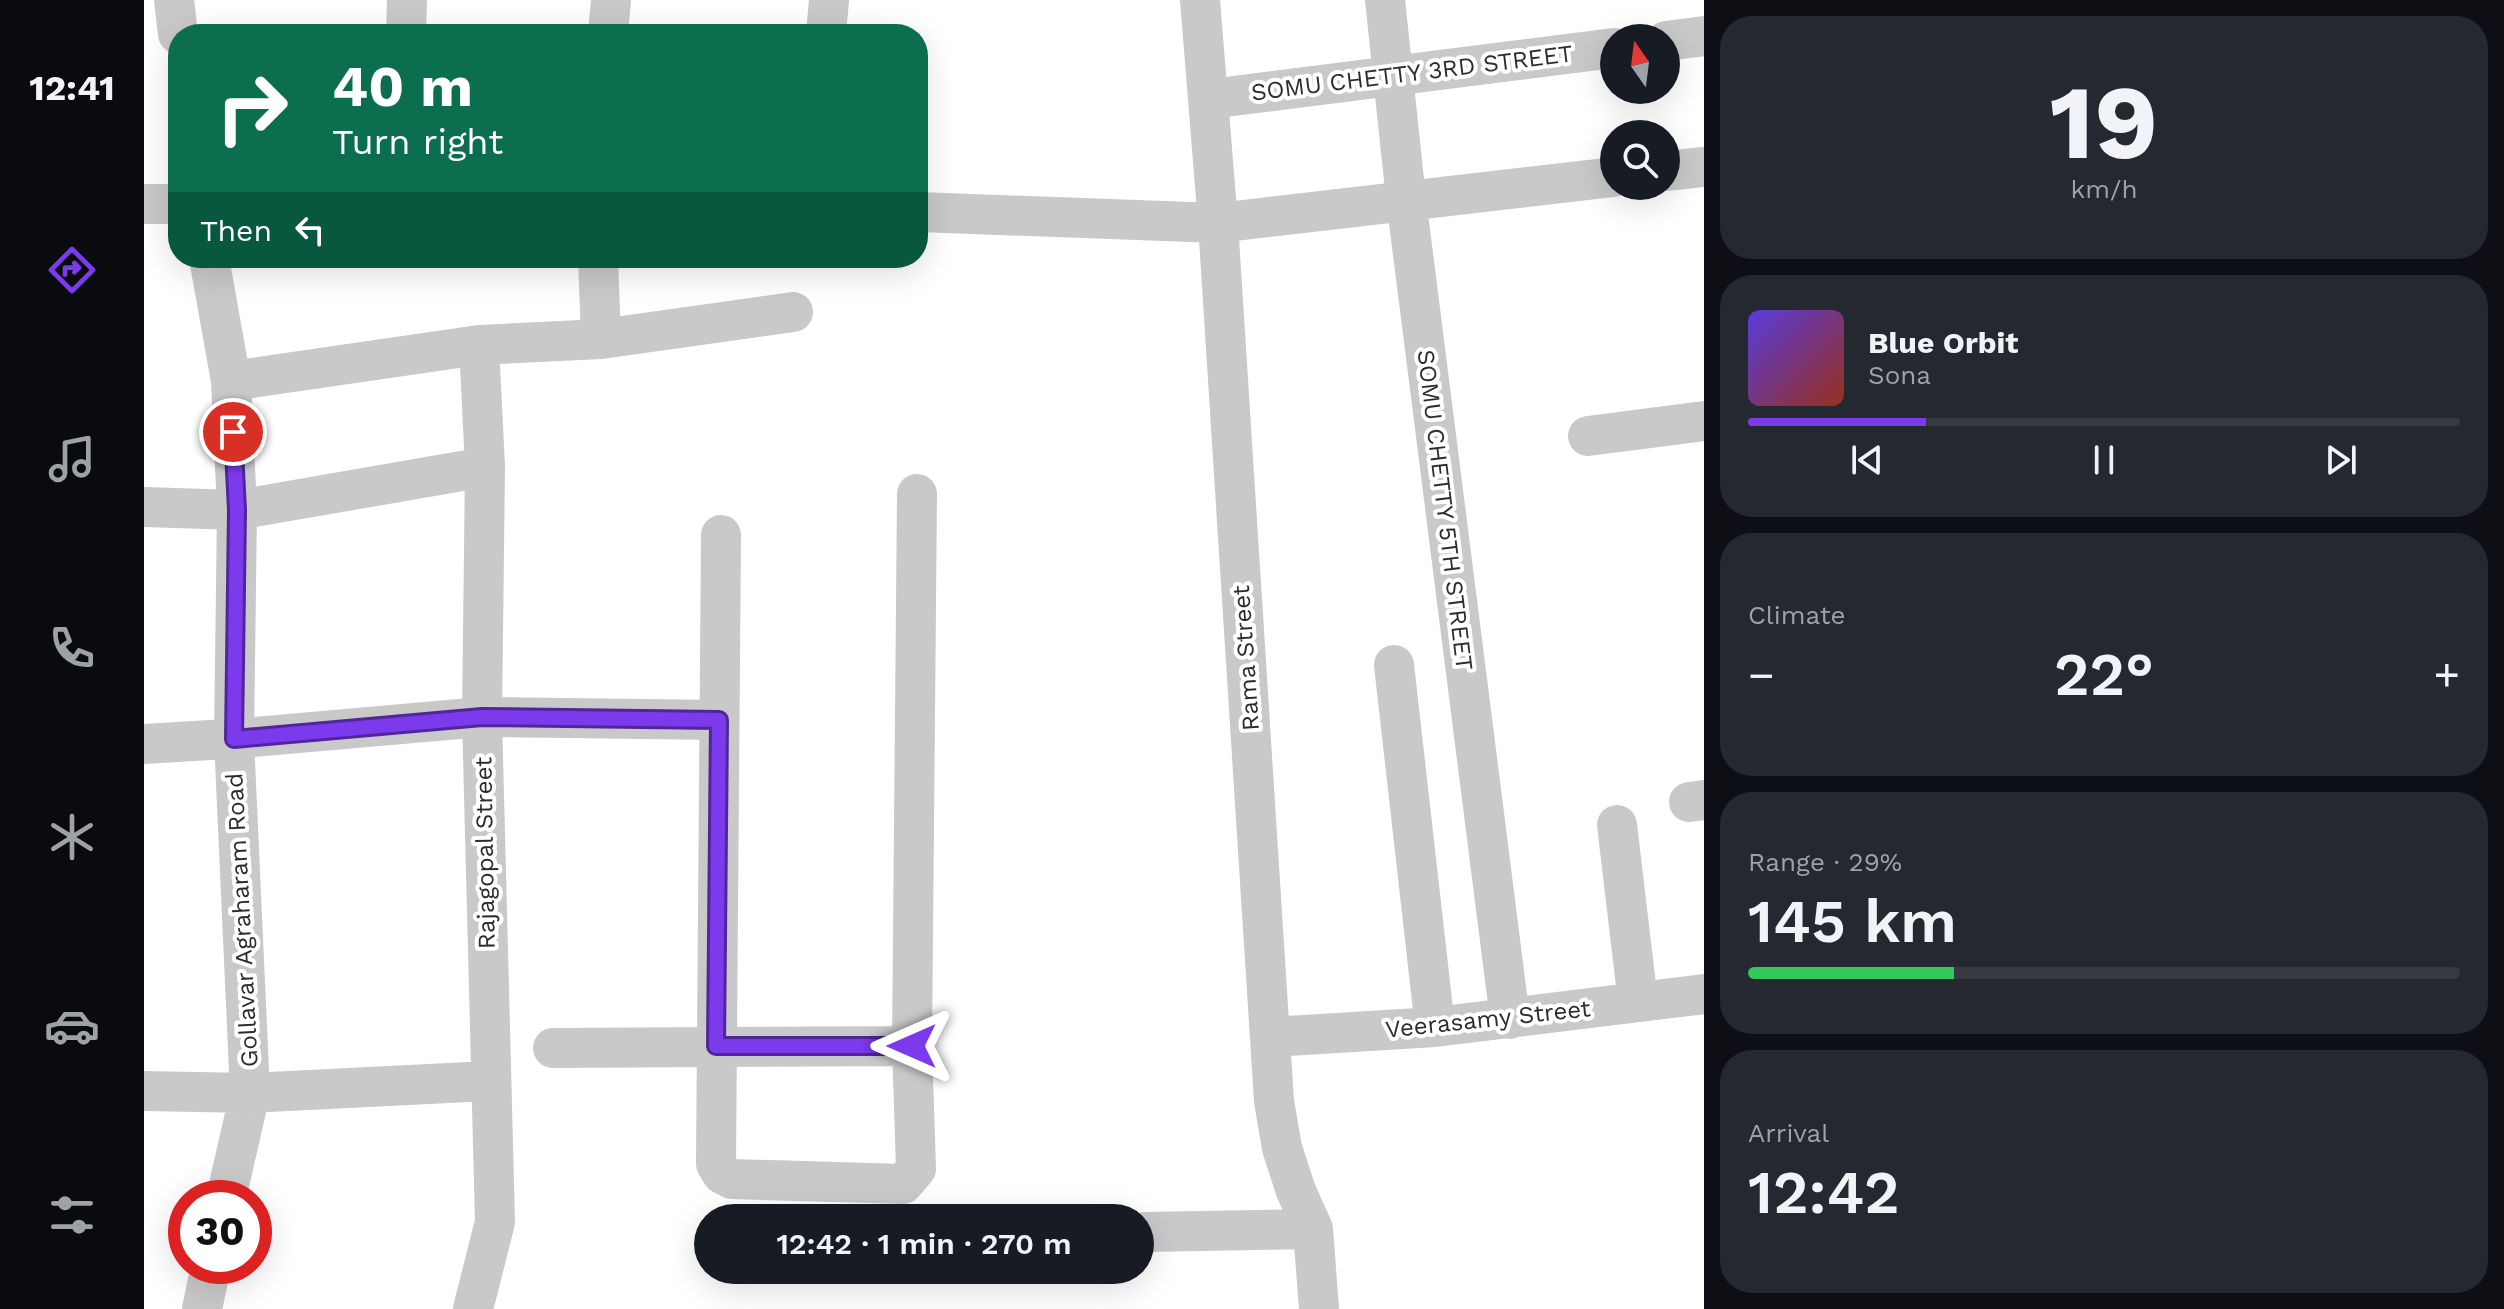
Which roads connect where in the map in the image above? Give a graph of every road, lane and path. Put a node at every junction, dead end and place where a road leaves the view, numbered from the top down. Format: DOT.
graph roads {
  1 [pos="174,0"];
  2 [pos="407,0"];
  3 [pos="611,0"];
  4 [pos="829,0"];
  5 [pos="1200,0"];
  6 [pos="1385,0"];
  7 [pos="177,24"];
  8 [pos="406,24"];
  9 [pos="609,24"];
  10 [pos="827,24"];
  11 [pos="1704,36"];
  12 [pos="1680,39"];
  13 [pos="1600,50"];
  14 [pos="1392,77"];
  15 [pos="1210,99"];
  16 [pos="1704,167"];
  17 [pos="1680,170"];
  18 [pos="1600,178"];
  19 [pos="1406,199"];
  20 [pos="144,204"];
  21 [pos="168,204"];
  22 [pos="928,212"];
  23 [pos="1218,223"];
  24 [pos="211,268"];
  25 [pos="598,268"];
  26 [pos="793,312"];
  27 [pos="601,339"];
  28 [pos="479,345"];
  29 [pos="231,381"];
  30 [pos="1704,421"];
  31 [pos="1588,436"];
  32 [pos="485,467"];
  33 [pos="917,494"];
  34 [pos="144,507"];
  35 [pos="237,510"];
  36 [pos="721,535"];
  37 [pos="1394,665"];
  38 [pos="482,717"];
  39 [pos="719,720"];
  40 [pos="234,739"];
  41 [pos="144,744"];
  42 [pos="1617,825"];
  43 [pos="1704,994"];
  44 [pos="1638,1002"];
  45 [pos="1510,1019"];
  46 [pos="1435,1027"];
  47 [pos="1271,1037"];
  48 [pos="716,1046"];
  49 [pos="912,1046"];
  50 [pos="553,1048"];
  51 [pos="489,1081"];
  52 [pos="144,1091"];
  53 [pos="250,1093"];
  54 [pos="230,1180"];
  55 [pos="1313,1229"];
  56 [pos="1154,1232"];
  57 [pos="207,1284"];
  58 [pos="202,1309"];
  59 [pos="473,1309"];
  60 [pos="1319,1309"];
  1 -- 7 [label="street"];
  2 -- 8 [label="street"];
  3 -- 9 [label="street"];
  4 -- 10 [label="street"];
  5 -- 15 [label="street, Rama Street"];
  6 -- 14 [label="street, SOMU CHETTY 5TH STREET"];
  11 -- 12 [label="street"];
  13 -- 14 [label="street, SOMU CHETTY 3RD STREET"];
  14 -- 15 [label="street, SOMU CHETTY 3RD STREET"];
  14 -- 19 [label="street, SOMU CHETTY 5TH STREET"];
  15 -- 23 [label="street, Rama Street"];
  16 -- 17 [label="street"];
  18 -- 19 [label="street"];
  19 -- 23 [label="street"];
  19 -- 45 [label="street, SOMU CHETTY 5TH STREET"];
  20 -- 21 [label="street"];
  22 -- 23 [label="street"];
  23 -- 47 [label="street, Rama Street"];
  24 -- 29 [label="street, Gollavar Agraharam Road"];
  25 -- 27 [label="street"];
  26 -- 27 [label="street"];
  27 -- 28 [label="street"];
  28 -- 29 [label="street"];
  28 -- 32 [label="street, Rajagopal Street"];
  29 -- 35 [label="street, Gollavar Agraharam Road"];
  30 -- 31 [label="street"];
  32 -- 35 [label="street"];
  32 -- 38 [label="street, Rajagopal Street"];
  33 -- 49 [label="street"];
  34 -- 35 [label="street"];
  35 -- 40 [label="street, Gollavar Agraharam Road"];
  36 -- 39 [label="street"];
  37 -- 46 [label="street"];
  38 -- 39 [label="street"];
  38 -- 40 [label="street"];
  38 -- 51 [label="street, Rajagopal Street"];
  39 -- 48 [label="street"];
  40 -- 41 [label="street"];
  40 -- 53 [label="street, Gollavar Agraharam Road"];
  42 -- 44 [label="street"];
  43 -- 44 [label="street, Veerasamy Street"];
  44 -- 45 [label="street, Veerasamy Street"];
  45 -- 46 [label="street, Veerasamy Street"];
  46 -- 47 [label="street, Veerasamy Street"];
  47 -- 55 [label="street, Rama Street"];
  48 -- 49 [label="street"];
  48 -- 49 [label="street"];
  48 -- 50 [label="street"];
  51 -- 53 [label="street"];
  51 -- 59 [label="street, Rajagopal Street"];
  52 -- 53 [label="street"];
  53 -- 54 [label="street, Gollavar Agraharam Road"];
  55 -- 56 [label="street"];
  55 -- 60 [label="street, Rama Street"];
  57 -- 58 [label="street"];
}
